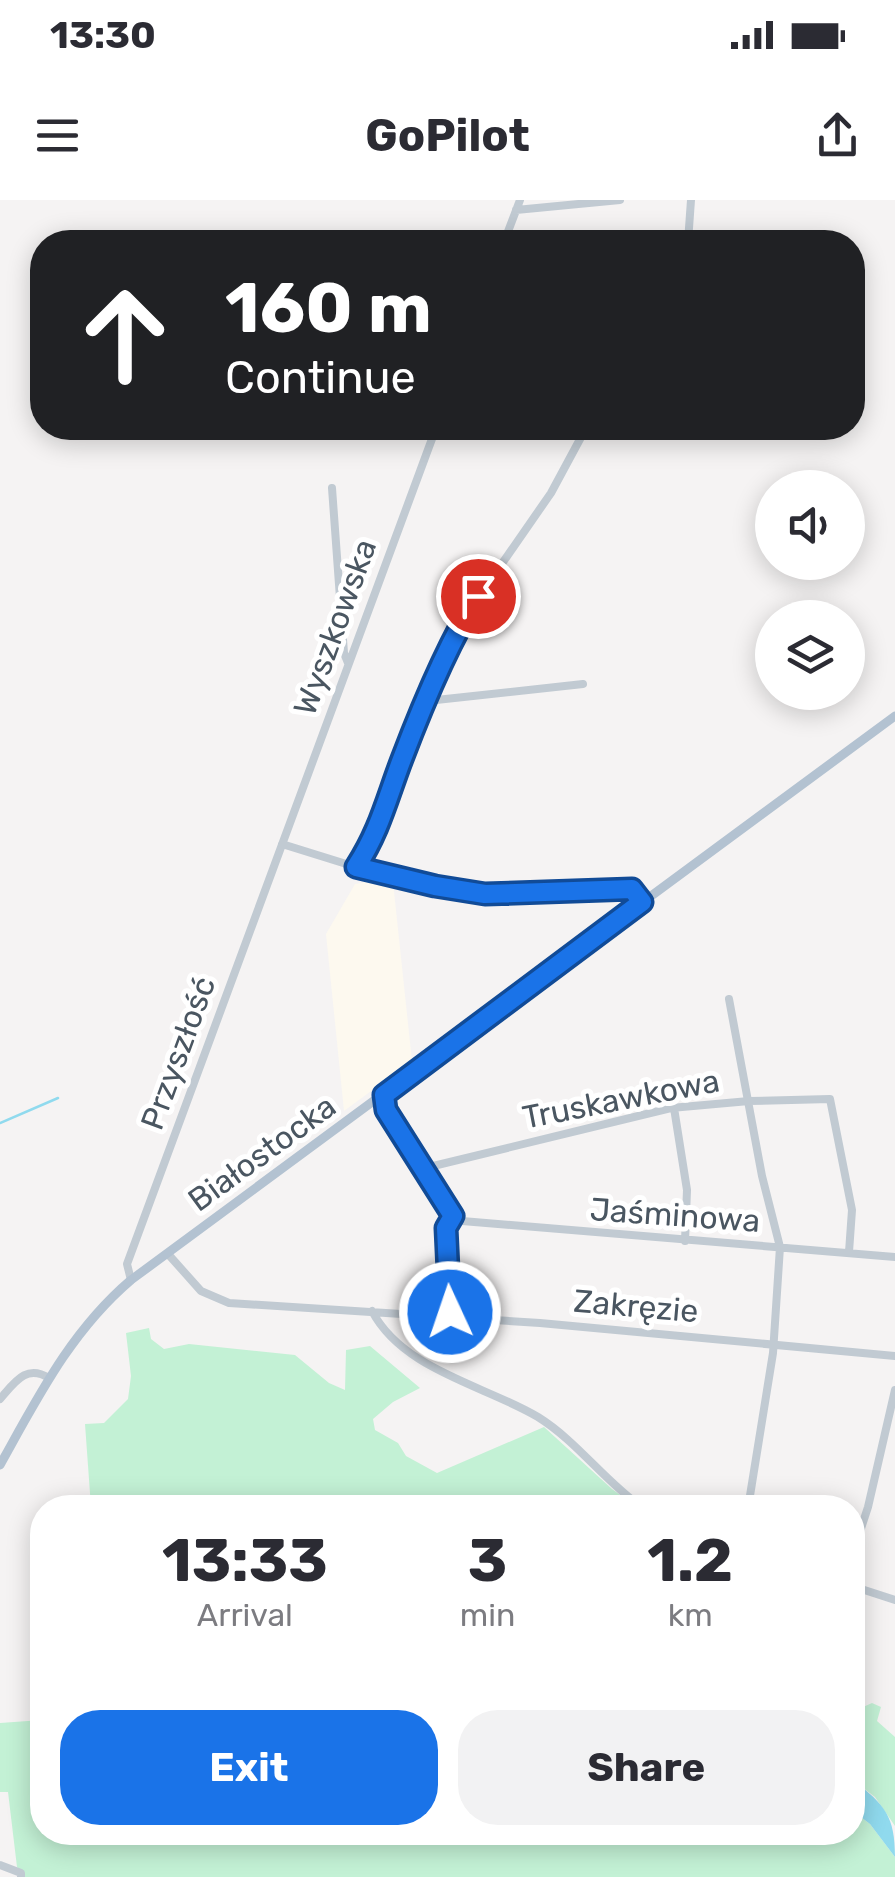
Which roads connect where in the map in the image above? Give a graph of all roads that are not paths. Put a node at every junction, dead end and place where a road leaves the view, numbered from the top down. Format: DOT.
graph roads {
  1 [pos="620,200"];
  2 [pos="691,200"];
  3 [pos="518,205"];
  4 [pos="509,230"];
  5 [pos="689,230"];
  6 [pos="432,440"];
  7 [pos="580,440"];
  8 [pos="332,488"];
  9 [pos="348,663"];
  10 [pos="583,684"];
  11 [pos="427,700"];
  12 [pos="895,716"];
  13 [pos="282,844"];
  14 [pos="356,867"];
  15 [pos="642,902"];
  16 [pos="729,999"];
  17 [pos="384,1095"];
  18 [pos="750,1101"];
  19 [pos="674,1108"];
  20 [pos="425,1168"];
  21 [pos="453,1216"];
  22 [pos="686,1241"];
  23 [pos="780,1247"];
  24 [pos="849,1252"];
  25 [pos="168,1254"];
  26 [pos="895,1257"];
  27 [pos="131,1280"];
  28 [pos="372,1311"];
  29 [pos="450,1316"];
  30 [pos="773,1343"];
  31 [pos="895,1356"];
  32 [pos="49,1378"];
  33 [pos="895,1390"];
  34 [pos="0,1399"];
  35 [pos="0,1465"];
  36 [pos="625,1495"];
  37 [pos="750,1495"];
  38 [pos="865,1516"];
  39 [pos="865,1590"];
  40 [pos="895,1600"];
  41 [pos="0,1865"];
  42 [pos="22,1877"];
  1 -- 3 [label="street"];
  2 -- 5 [label="street"];
  3 -- 4 [label="street"];
  6 -- 9 [label="street, Wyszkowska"];
  7 -- 11 [label="street"];
  8 -- 9 [label="street"];
  9 -- 13 [label="street, Wyszkowska"];
  10 -- 11 [label="street"];
  11 -- 14 [label="street"];
  12 -- 15 [label="main road, Białostocka"];
  13 -- 14 [label="street"];
  13 -- 27 [label="street, Przyszłość"];
  14 -- 15 [label="street"];
  15 -- 17 [label="main road, Białostocka"];
  16 -- 18 [label="street"];
  17 -- 20 [label="street"];
  17 -- 25 [label="main road, Białostocka"];
  18 -- 19 [label="street, Truskawkowa"];
  18 -- 23 [label="street"];
  18 -- 24 [label="street, Truskawkowa"];
  19 -- 20 [label="street, Truskawkowa"];
  19 -- 22 [label="street"];
  20 -- 21 [label="street"];
  21 -- 22 [label="street, Jaśminowa"];
  21 -- 29 [label="street"];
  22 -- 23 [label="street, Jaśminowa"];
  23 -- 24 [label="street, Jaśminowa"];
  23 -- 30 [label="street"];
  24 -- 26 [label="street, Jaśminowa"];
  25 -- 27 [label="main road, Białostocka"];
  25 -- 28 [label="street, Zakręzie"];
  27 -- 32 [label="main road, Białostocka"];
  28 -- 29 [label="street, Zakręzie"];
  28 -- 36 [label="street"];
  29 -- 30 [label="street, Zakręzie"];
  30 -- 31 [label="street, Zakręzie"];
  30 -- 37 [label="street"];
  32 -- 34 [label="street"];
  32 -- 35 [label="main road, Białostocka"];
  33 -- 38 [label="street"];
  39 -- 40 [label="street"];
  41 -- 42 [label="street"];
}
